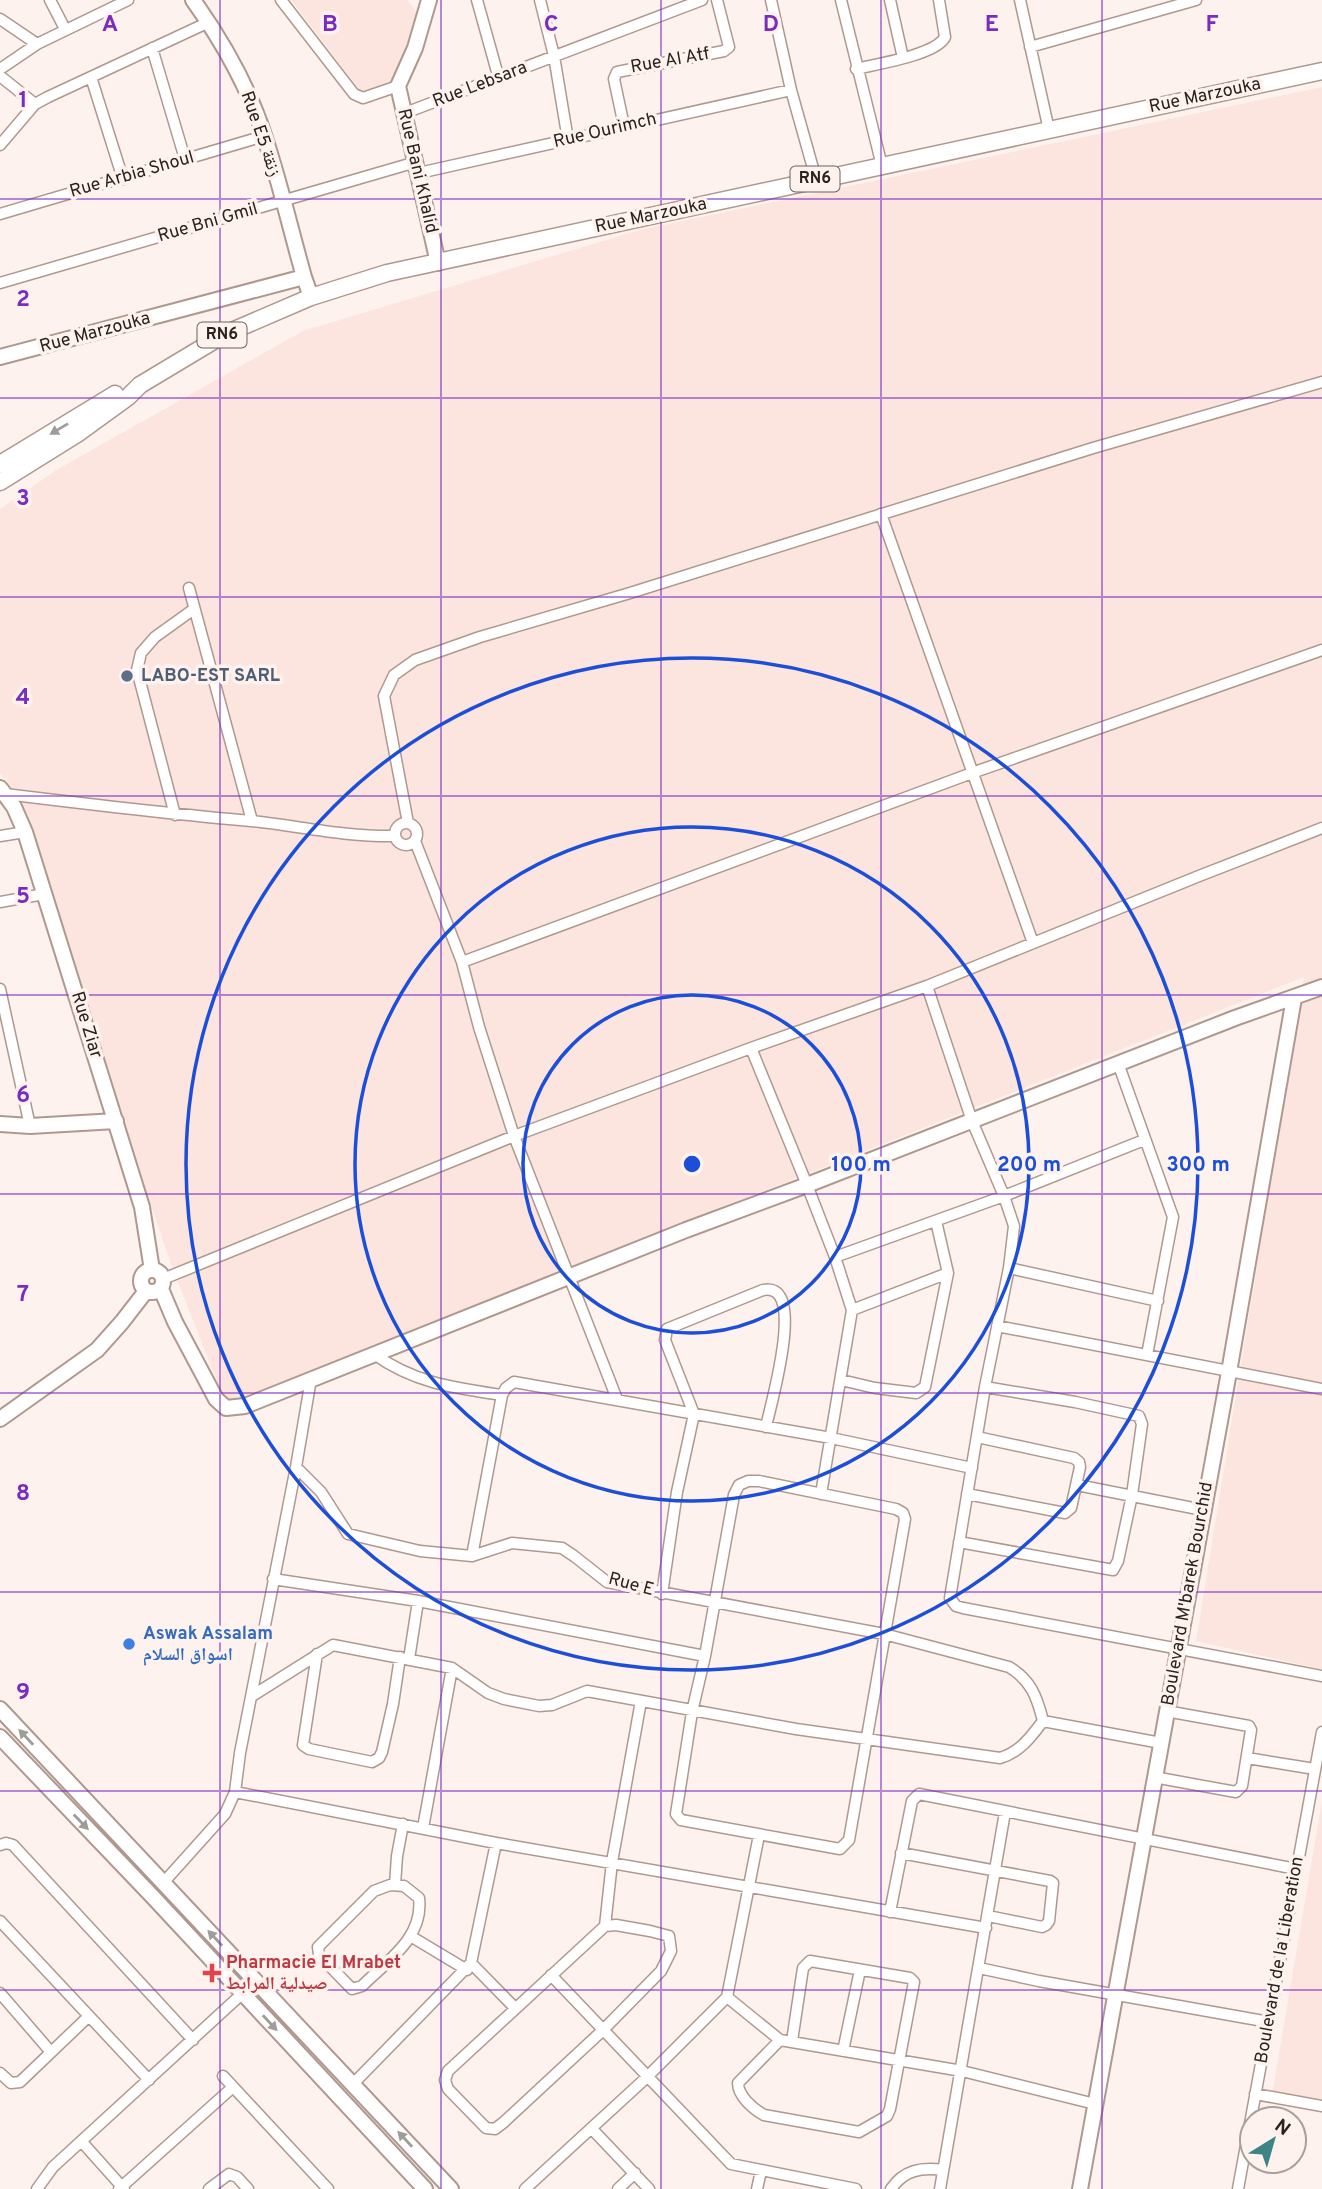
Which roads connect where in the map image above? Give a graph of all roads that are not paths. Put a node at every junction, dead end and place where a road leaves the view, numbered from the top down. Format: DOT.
graph roads {
  1 [pos="50,0"];
  2 [pos="128,0"];
  3 [pos="193,0"];
  4 [pos="281,0"];
  5 [pos="429,0"];
  6 [pos="477,0"];
  7 [pos="540,0"];
  8 [pos="702,0"];
  9 [pos="718,0"];
  10 [pos="771,0"];
  11 [pos="841,0"];
  12 [pos="890,0"];
  13 [pos="939,0"];
  14 [pos="1020,0"];
  15 [pos="1196,0"];
  16 [pos="1156,5"];
  17 [pos="0,19"];
  18 [pos="209,22"];
  19 [pos="65,29"];
  20 [pos="37,44"];
  21 [pos="1030,47"];
  22 [pos="152,48"];
  23 [pos="554,56"];
  24 [pos="904,58"];
  25 [pos="0,69"];
  26 [pos="856,69"];
  27 [pos="1322,71"];
  28 [pos="0,76"];
  29 [pos="91,77"];
  30 [pos="499,79"];
  31 [pos="398,86"];
  32 [pos="791,90"];
  33 [pos="35,104"];
  34 [pos="405,113"];
  35 [pos="624,126"];
  36 [pos="1049,130"];
  37 [pos="264,136"];
  38 [pos="568,140"];
  39 [pos="0,145"];
  40 [pos="185,159"];
  41 [pos="882,166"];
  42 [pos="418,168"];
  43 [pos="123,179"];
  44 [pos="816,179"];
  45 [pos="283,201"];
  46 [pos="0,214"];
  47 [pos="438,263"];
  48 [pos="304,277"];
  49 [pos="0,283"];
  50 [pos="311,297"];
  51 [pos="0,357"];
  52 [pos="1322,382"];
  53 [pos="140,385"];
  54 [pos="0,464"];
  55 [pos="0,482"];
  56 [pos="881,514"];
  57 [pos="188,588"];
  58 [pos="194,609"];
  59 [pos="1322,650"];
  60 [pos="972,773"];
  61 [pos="3,791"];
  62 [pos="175,816"];
  63 [pos="252,821"];
  64 [pos="408,823"];
  65 [pos="1322,828"];
  66 [pos="25,832"];
  67 [pos="0,836"];
  68 [pos="394,836"];
  69 [pos="415,841"];
  70 [pos="44,894"];
  71 [pos="0,902"];
  72 [pos="1033,943"];
  73 [pos="462,962"];
  74 [pos="927,986"];
  75 [pos="1322,987"];
  76 [pos="0,993"];
  77 [pos="1294,998"];
  78 [pos="751,1048"];
  79 [pos="1118,1063"];
  80 [pos="116,1121"];
  81 [pos="972,1121"];
  82 [pos="0,1124"];
  83 [pos="30,1126"];
  84 [pos="514,1136"];
  85 [pos="1144,1140"];
  86 [pos="807,1185"];
  87 [pos="1004,1196"];
  88 [pos="936,1221"];
  89 [pos="835,1257"];
  90 [pos="1009,1268"];
  91 [pos="948,1273"];
  92 [pos="570,1277"];
  93 [pos="155,1282"];
  94 [pos="1158,1301"];
  95 [pos="852,1310"];
  96 [pos="997,1326"];
  97 [pos="374,1354"];
  98 [pos="1147,1355"];
  99 [pos="1229,1372"];
  100 [pos="311,1379"];
  101 [pos="841,1380"];
  102 [pos="985,1387"];
  103 [pos="1322,1389"];
  104 [pos="502,1395"];
  105 [pos="617,1399"];
  106 [pos="694,1414"];
  107 [pos="0,1419"];
  108 [pos="766,1427"];
  109 [pos="977,1437"];
  110 [pos="831,1438"];
  111 [pos="296,1467"];
  112 [pos="972,1468"];
  113 [pos="1077,1485"];
  114 [pos="821,1494"];
  115 [pos="967,1494"];
  116 [pos="1132,1495"];
  117 [pos="1203,1510"];
  118 [pos="959,1542"];
  119 [pos="472,1556"];
  120 [pos="273,1579"];
  121 [pos="662,1594"];
  122 [pos="418,1601"];
  123 [pos="713,1602"];
  124 [pos="884,1634"];
  125 [pos="1179,1650"];
  126 [pos="317,1654"];
  127 [pos="705,1656"];
  128 [pos="405,1658"];
  129 [pos="452,1668"];
  130 [pos="1322,1676"];
  131 [pos="251,1696"];
  132 [pos="641,1701"];
  133 [pos="0,1710"];
  134 [pos="1166,1711"];
  135 [pos="692,1712"];
  136 [pos="1043,1721"];
  137 [pos="1322,1732"];
  138 [pos="0,1737"];
  139 [pos="866,1739"];
  140 [pos="1161,1743"];
  141 [pos="1247,1758"];
  142 [pos="54,1767"];
  143 [pos="1315,1769"];
  144 [pos="1154,1777"];
  145 [pos="41,1780"];
  146 [pos="235,1792"];
  147 [pos="1005,1812"];
  148 [pos="403,1824"];
  149 [pos="423,1828"];
  150 [pos="759,1835"];
  151 [pos="1144,1839"];
  152 [pos="496,1843"];
  153 [pos="0,1845"];
  154 [pos="901,1853"];
  155 [pos="612,1862"];
  156 [pos="1296,1869"];
  157 [pos="995,1872"];
  158 [pos="164,1882"];
  159 [pos="395,1885"];
  160 [pos="750,1887"];
  161 [pos="890,1912"];
  162 [pos="988,1916"];
  163 [pos="0,1921"];
  164 [pos="605,1926"];
  165 [pos="986,1928"];
  166 [pos="412,1937"];
  167 [pos="469,1967"];
  168 [pos="979,1968"];
  169 [pos="860,1970"];
  170 [pos="551,1975"];
  171 [pos="256,1981"];
  172 [pos="0,1993"];
  173 [pos="242,1994"];
  174 [pos="1114,1995"];
  175 [pos="727,1997"];
  176 [pos="515,2008"];
  177 [pos="89,2016"];
  178 [pos="1269,2022"];
  179 [pos="602,2031"];
  180 [pos="193,2040"];
  181 [pos="780,2040"];
  182 [pos="792,2041"];
  183 [pos="50,2051"];
  184 [pos="843,2051"];
  185 [pos="900,2060"];
  186 [pos="962,2071"];
  187 [pos="0,2073"];
  188 [pos="223,2076"];
  189 [pos="646,2078"];
  190 [pos="149,2080"];
  191 [pos="353,2084"];
  192 [pos="233,2087"];
  193 [pos="1255,2094"];
  194 [pos="1095,2104"];
  195 [pos="1322,2106"];
  196 [pos="592,2129"];
  197 [pos="82,2142"];
  198 [pos="943,2170"];
  199 [pos="761,2171"];
  200 [pos="635,2173"];
  201 [pos="121,2188"];
  202 [pos="37,2189"];
  203 [pos="209,2189"];
  204 [pos="248,2189"];
  205 [pos="328,2189"];
  206 [pos="425,2189"];
  207 [pos="451,2189"];
  208 [pos="525,2189"];
  209 [pos="618,2189"];
  210 [pos="649,2189"];
  211 [pos="757,2189"];
  212 [pos="856,2189"];
  213 [pos="891,2189"];
  214 [pos="940,2189"];
  215 [pos="1080,2189"];
  216 [pos="1238,2189"];
  1 -- 19 [label="street"];
  2 -- 19 [label="street"];
  3 -- 18 [label="street, Rue E5 زنقة"];
  4 -- 31 [label="street"];
  5 -- 31 [label="street, Rue Bani Khalid"];
  6 -- 30 [label="street"];
  7 -- 23 [label="street"];
  8 -- 23 [label="street, Rue Lebsara"];
  9 -- 35 [label="street, Rue Al Atf"];
  10 -- 32 [label="street"];
  11 -- 26 [label="street"];
  12 -- 24 [label="street"];
  13 -- 24 [label="street"];
  14 -- 21 [label="street"];
  15 -- 16 [label="street"];
  16 -- 21 [label="street"];
  17 -- 20 [label="street"];
  18 -- 22 [label="street"];
  18 -- 37 [label="street, Rue E5 زنقة"];
  19 -- 20 [label="street"];
  20 -- 25 [label="street"];
  21 -- 36 [label="street"];
  22 -- 29 [label="street"];
  22 -- 40 [label="street"];
  23 -- 30 [label="street, Rue Lebsara"];
  23 -- 38 [label="street"];
  24 -- 26 [label="street"];
  26 -- 41 [label="street"];
  27 -- 36 [label="main road, Rue Marzouka / RN6"];
  28 -- 33 [label="street"];
  29 -- 33 [label="street"];
  29 -- 43 [label="street"];
  30 -- 34 [label="street, Rue Lebsara"];
  31 -- 34 [label="street, Rue Bani Khalid"];
  32 -- 35 [label="street, Rue Ourimch"];
  32 -- 44 [label="street"];
  33 -- 39 [label="street"];
  34 -- 42 [label="street, Rue Bani Khalid"];
  35 -- 38 [label="street, Rue Ourimch"];
  36 -- 41 [label="main road, Rue Marzouka / RN6"];
  37 -- 40 [label="street, Rue Arbia Shoul"];
  37 -- 45 [label="street, Rue E5 زنقة"];
  38 -- 42 [label="street, Rue Ourimch"];
  40 -- 43 [label="street, Rue Arbia Shoul"];
  41 -- 44 [label="main road, Rue Marzouka / RN6"];
  42 -- 45 [label="street, Rue Bni Gmil"];
  42 -- 47 [label="street, Rue Bani Khalid"];
  43 -- 46 [label="street, Rue Arbia Shoul"];
  44 -- 47 [label="main road, Rue Marzouka / RN6"];
  45 -- 48 [label="street, Rue E5 زنقة"];
  45 -- 49 [label="street, Rue Bni Gmil"];
  47 -- 50 [label="main road, Rue Marzouka / RN6"];
  48 -- 50 [label="street"];
  48 -- 51 [label="street, Rue Marzouka"];
  50 -- 53 [label="main road, RN6"];
  52 -- 56 [label="street"];
  53 -- 54 [label="main road, RN6, one-way"];
  53 -- 55 [label="main road, RN6"];
  56 -- 60 [label="street"];
  56 -- 64 [label="street"];
  57 -- 58 [label="street"];
  58 -- 62 [label="street"];
  58 -- 63 [label="street"];
  59 -- 60 [label="street"];
  60 -- 72 [label="street"];
  60 -- 73 [label="street"];
  61 -- 62 [label="street"];
  61 -- 66 [label="street, Rue Ziar"];
  62 -- 63 [label="street"];
  63 -- 68 [label="street"];
  64 -- 68 [label="street"];
  64 -- 69 [label="street"];
  65 -- 72 [label="street"];
  66 -- 67 [label="street"];
  66 -- 70 [label="street, Rue Ziar"];
  68 -- 69 [label="street"];
  69 -- 73 [label="street"];
  70 -- 71 [label="street"];
  70 -- 80 [label="street, Rue Ziar"];
  72 -- 74 [label="street"];
  73 -- 84 [label="street"];
  74 -- 78 [label="street"];
  74 -- 81 [label="street"];
  75 -- 77 [label="street"];
  76 -- 83 [label="street"];
  77 -- 79 [label="street"];
  77 -- 99 [label="street, Boulevard M'barek Bourchid"];
  78 -- 84 [label="street"];
  78 -- 86 [label="street"];
  79 -- 81 [label="street"];
  79 -- 85 [label="street"];
  80 -- 83 [label="street"];
  80 -- 93 [label="street, Rue Ziar"];
  81 -- 86 [label="street"];
  81 -- 87 [label="street"];
  82 -- 83 [label="street"];
  84 -- 92 [label="street"];
  84 -- 93 [label="street"];
  85 -- 87 [label="street"];
  85 -- 94 [label="street"];
  86 -- 89 [label="street"];
  86 -- 92 [label="street"];
  87 -- 88 [label="street"];
  87 -- 90 [label="street"];
  88 -- 89 [label="street"];
  88 -- 91 [label="street"];
  89 -- 95 [label="street"];
  90 -- 94 [label="street"];
  90 -- 96 [label="street"];
  91 -- 95 [label="street"];
  91 -- 101 [label="street"];
  92 -- 97 [label="street"];
  92 -- 105 [label="street"];
  93 -- 100 [label="street, Rue Ziar"];
  93 -- 107 [label="street"];
  94 -- 98 [label="street"];
  95 -- 101 [label="street"];
  96 -- 98 [label="street"];
  96 -- 102 [label="street"];
  97 -- 100 [label="street"];
  97 -- 104 [label="street"];
  98 -- 99 [label="street"];
  99 -- 103 [label="street"];
  99 -- 117 [label="street, Boulevard M'barek Bourchid"];
  100 -- 111 [label="street"];
  101 -- 110 [label="street"];
  102 -- 109 [label="street"];
  102 -- 116 [label="street"];
  104 -- 105 [label="street"];
  104 -- 119 [label="street"];
  105 -- 106 [label="street"];
  106 -- 108 [label="street"];
  106 -- 108 [label="street"];
  106 -- 121 [label="street"];
  108 -- 110 [label="street"];
  109 -- 112 [label="street"];
  109 -- 113 [label="street"];
  110 -- 112 [label="street"];
  110 -- 114 [label="street"];
  111 -- 119 [label="street, Rue E"];
  111 -- 120 [label="street"];
  112 -- 115 [label="street"];
  113 -- 115 [label="street"];
  113 -- 116 [label="street"];
  114 -- 123 [label="street"];
  114 -- 124 [label="street"];
  115 -- 118 [label="street"];
  116 -- 117 [label="street"];
  116 -- 118 [label="street"];
  117 -- 125 [label="street, Boulevard M'barek Bourchid"];
  118 -- 125 [label="street"];
  119 -- 121 [label="street, Rue E"];
  120 -- 122 [label="street"];
  120 -- 131 [label="street"];
  121 -- 123 [label="street, Rue E"];
  122 -- 127 [label="street"];
  122 -- 128 [label="street"];
  123 -- 124 [label="street, Rue E"];
  123 -- 127 [label="street"];
  124 -- 136 [label="street, Rue E"];
  124 -- 139 [label="street"];
  125 -- 130 [label="street"];
  125 -- 134 [label="street, Boulevard M'barek Bourchid"];
  126 -- 128 [label="street"];
  126 -- 128 [label="street"];
  126 -- 131 [label="street"];
  127 -- 135 [label="street"];
  128 -- 129 [label="street"];
  129 -- 132 [label="street"];
  129 -- 149 [label="street"];
  131 -- 146 [label="street"];
  132 -- 135 [label="street"];
  132 -- 155 [label="street"];
  142 -- 133 [label="street, one-way"];
  134 -- 140 [label="street, Boulevard M'barek Bourchid"];
  134 -- 141 [label="street"];
  135 -- 139 [label="street"];
  135 -- 150 [label="street"];
  136 -- 139 [label="street"];
  136 -- 140 [label="street"];
  137 -- 143 [label="street, Boulevard de la Liberation"];
  138 -- 145 [label="street"];
  139 -- 150 [label="street"];
  140 -- 144 [label="street, Boulevard M'barek Bourchid"];
  141 -- 143 [label="street"];
  141 -- 144 [label="street"];
  142 -- 145 [label="street"];
  142 -- 158 [label="street"];
  143 -- 156 [label="street, Boulevard de la Liberation"];
  144 -- 151 [label="street, Boulevard M'barek Bourchid"];
  145 -- 173 [label="street, one-way"];
  146 -- 148 [label="street"];
  146 -- 158 [label="street"];
  147 -- 151 [label="street"];
  147 -- 154 [label="street"];
  147 -- 157 [label="street"];
  148 -- 149 [label="street"];
  148 -- 159 [label="street"];
  149 -- 152 [label="street"];
  150 -- 160 [label="street"];
  151 -- 156 [label="street"];
  151 -- 174 [label="street, Boulevard M'barek Bourchid"];
  152 -- 155 [label="street"];
  152 -- 167 [label="street"];
  153 -- 180 [label="street"];
  154 -- 157 [label="street"];
  154 -- 161 [label="street"];
  155 -- 160 [label="street"];
  155 -- 164 [label="street"];
  156 -- 178 [label="street, Boulevard de la Liberation"];
  157 -- 162 [label="street"];
  157 -- 162 [label="street"];
  171 -- 158 [label="street, one-way"];
  159 -- 166 [label="street"];
  159 -- 166 [label="street"];
  160 -- 161 [label="street"];
  160 -- 175 [label="street"];
  161 -- 165 [label="street"];
  162 -- 165 [label="street"];
  163 -- 177 [label="street"];
  164 -- 170 [label="street"];
  164 -- 179 [label="street"];
  165 -- 168 [label="street"];
  166 -- 167 [label="street"];
  167 -- 176 [label="street"];
  167 -- 191 [label="street"];
  168 -- 174 [label="street"];
  168 -- 186 [label="street"];
  169 -- 182 [label="street"];
  169 -- 184 [label="street"];
  169 -- 185 [label="street"];
  170 -- 176 [label="street"];
  170 -- 179 [label="street"];
  171 -- 173 [label="street"];
  171 -- 191 [label="street"];
  172 -- 183 [label="street"];
  173 -- 180 [label="street"];
  173 -- 206 [label="street, one-way"];
  174 -- 178 [label="street"];
  174 -- 194 [label="street, Boulevard M'barek Bourchid"];
  175 -- 181 [label="street"];
  175 -- 189 [label="street"];
  176 -- 179 [label="street"];
  177 -- 183 [label="street"];
  177 -- 190 [label="street"];
  178 -- 193 [label="street, Boulevard de la Liberation"];
  179 -- 189 [label="street"];
  180 -- 190 [label="street"];
  181 -- 182 [label="street"];
  181 -- 185 [label="street"];
  182 -- 184 [label="street"];
  183 -- 187 [label="street"];
  184 -- 185 [label="street"];
  185 -- 186 [label="street"];
  186 -- 194 [label="street"];
  186 -- 198 [label="street"];
  188 -- 192 [label="street"];
  189 -- 196 [label="street"];
  189 -- 199 [label="street"];
  190 -- 197 [label="street"];
  207 -- 191 [label="street, one-way"];
  192 -- 201 [label="street"];
  192 -- 205 [label="street"];
  193 -- 195 [label="street"];
  193 -- 216 [label="street, Boulevard de la Liberation"];
  194 -- 215 [label="street, Boulevard M'barek Bourchid"];
  196 -- 200 [label="street"];
  196 -- 208 [label="street"];
  197 -- 201 [label="street"];
  197 -- 202 [label="street"];
  198 -- 213 [label="street"];
  198 -- 214 [label="street"];
  199 -- 211 [label="street"];
  199 -- 212 [label="street"];
  200 -- 209 [label="street"];
  200 -- 210 [label="street"];
  203 -- 204 [label="street"];
}
